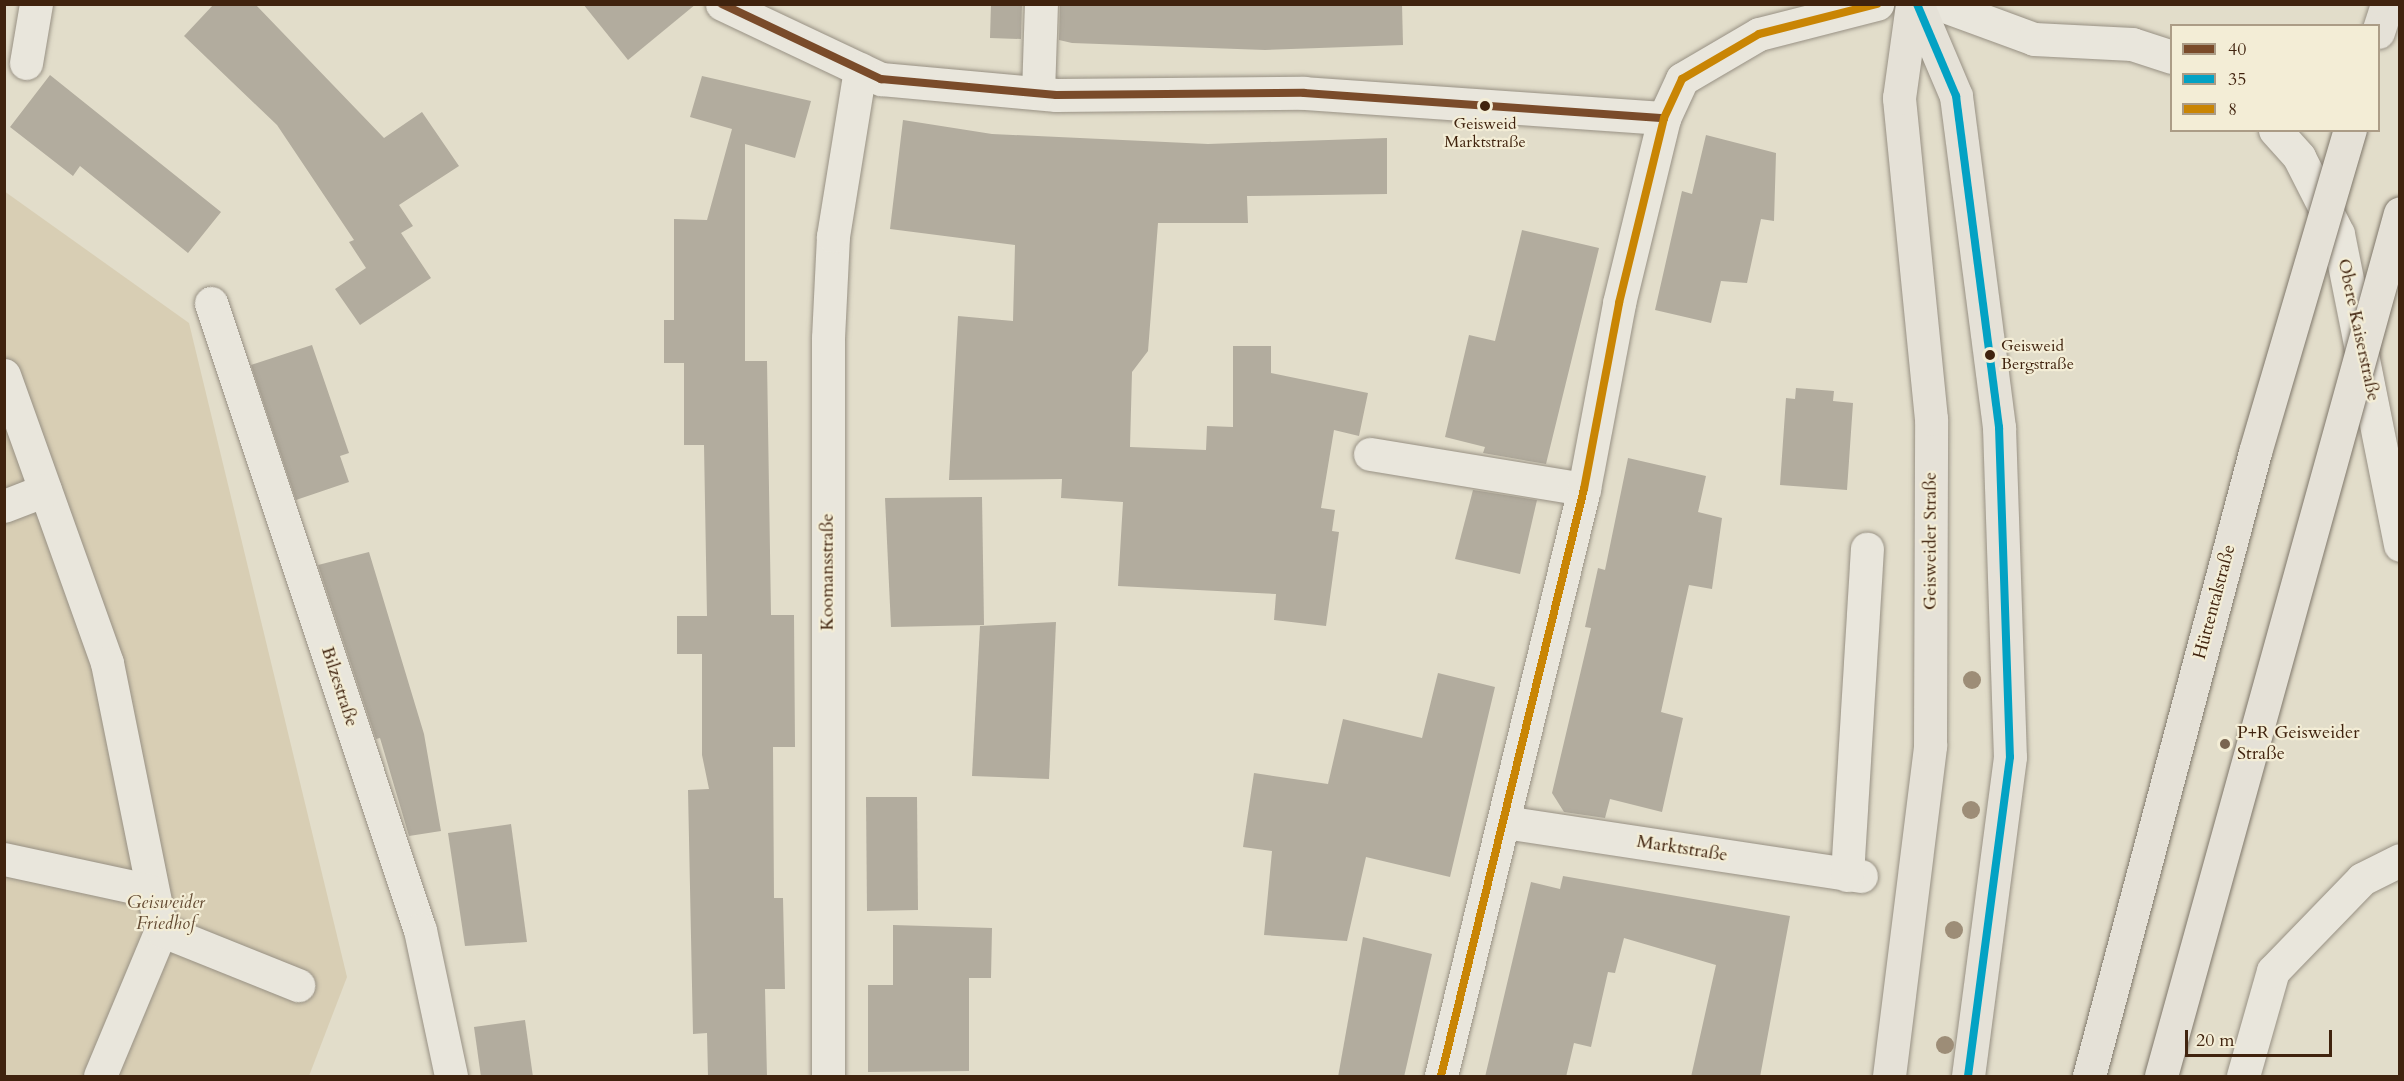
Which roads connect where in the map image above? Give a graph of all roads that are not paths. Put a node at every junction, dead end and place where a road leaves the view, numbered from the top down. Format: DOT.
graph roads {
  1 [pos="36,4"];
  2 [pos="722,4"];
  3 [pos="1041,4"];
  4 [pos="1877,4"];
  5 [pos="1912,4"];
  6 [pos="1917,4"];
  7 [pos="1939,4"];
  8 [pos="2386,4"];
  9 [pos="2380,28"];
  10 [pos="2170,56"];
  11 [pos="26,63"];
  12 [pos="860,69"];
  13 [pos="1038,93"];
  14 [pos="1664,118"];
  15 [pos="2277,132"];
  16 [pos="2348,132"];
  17 [pos="2400,213"];
  18 [pos="211,303"];
  19 [pos="4,375"];
  20 [pos="1370,454"];
  21 [pos="1584,489"];
  22 [pos="45,490"];
  23 [pos="4,506"];
  24 [pos="2400,545"];
  25 [pos="1867,549"];
  26 [pos="1504,822"];
  27 [pos="4,859"];
  28 [pos="2400,860"];
  29 [pos="152,891"];
  30 [pos="161,930"];
  31 [pos="298,986"];
  32 [pos="100,1077"];
  33 [pos="452,1077"];
  34 [pos="828,1077"];
  35 [pos="1441,1077"];
  36 [pos="1889,1077"];
  37 [pos="1968,1077"];
  38 [pos="2089,1077"];
  39 [pos="2161,1077"];
  40 [pos="2243,1077"];
  1 -- 11 [label="street"];
  2 -- 12 [label="street"];
  3 -- 13 [label="street"];
  4 -- 14 [label="street"];
  5 -- 36 [label="main road, Geisweider Straße"];
  6 -- 37 [label="main road"];
  7 -- 10 [label="street"];
  8 -- 9 [label="main road"];
  12 -- 13 [label="street"];
  12 -- 34 [label="street, Koomansstraße"];
  13 -- 14 [label="street"];
  14 -- 21 [label="street"];
  15 -- 24 [label="street, Obere Kaiserstraße"];
  16 -- 38 [label="main road, Hüttentalstraße, bridge"];
  17 -- 39 [label="main road, bridge"];
  18 -- 33 [label="street, Bilzestraße"];
  19 -- 22 [label="street"];
  20 -- 21 [label="street"];
  21 -- 26 [label="street"];
  22 -- 23 [label="street"];
  22 -- 29 [label="street"];
  25 -- 26 [label="street, Marktstraße"];
  26 -- 35 [label="street"];
  27 -- 29 [label="street"];
  28 -- 40 [label="street"];
  29 -- 30 [label="street"];
  30 -- 31 [label="street"];
  30 -- 32 [label="street"];
}
